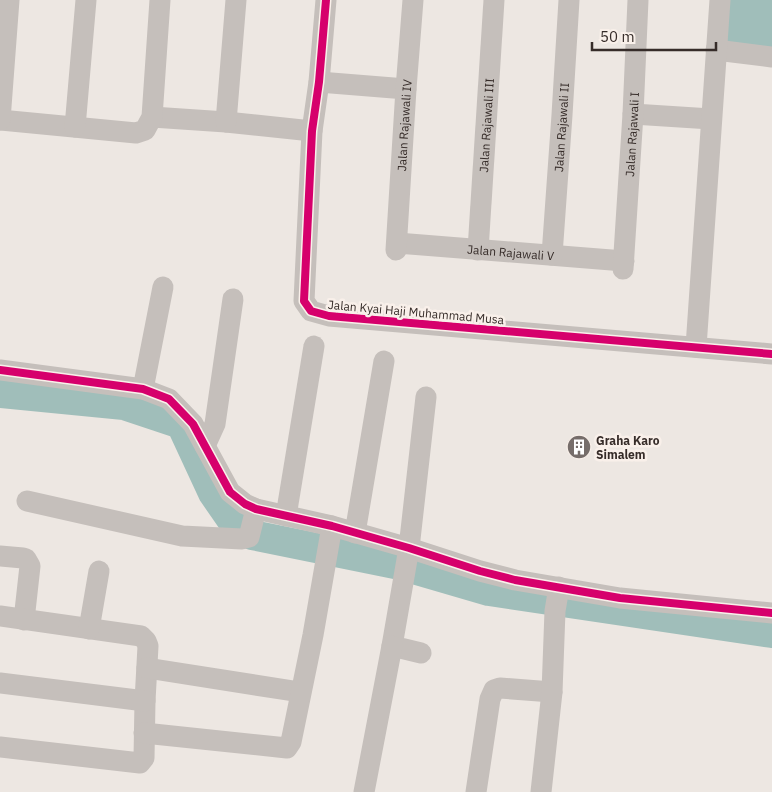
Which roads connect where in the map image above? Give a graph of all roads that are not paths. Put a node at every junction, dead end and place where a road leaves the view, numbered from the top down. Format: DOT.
graph roads {
  1 [pos="9,0"];
  2 [pos="86,0"];
  3 [pos="160,0"];
  4 [pos="236,0"];
  5 [pos="326,0"];
  6 [pos="413,0"];
  7 [pos="494,0"];
  8 [pos="569,0"];
  9 [pos="638,0"];
  10 [pos="720,0"];
  11 [pos="716,50"];
  12 [pos="772,57"];
  13 [pos="319,82"];
  14 [pos="406,89"];
  15 [pos="633,114"];
  16 [pos="152,118"];
  17 [pos="711,119"];
  18 [pos="0,120"];
  19 [pos="226,122"];
  20 [pos="75,127"];
  21 [pos="312,131"];
  22 [pos="397,247"];
  23 [pos="478,250"];
  24 [pos="552,255"];
  25 [pos="623,265"];
  26 [pos="163,287"];
  27 [pos="234,299"];
  28 [pos="314,346"];
  29 [pos="696,347"];
  30 [pos="772,354"];
  31 [pos="384,361"];
  32 [pos="0,370"];
  33 [pos="143,389"];
  34 [pos="426,397"];
  35 [pos="205,446"];
  36 [pos="27,501"];
  37 [pos="286,516"];
  38 [pos="252,523"];
  39 [pos="331,533"];
  40 [pos="355,533"];
  41 [pos="0,556"];
  42 [pos="407,560"];
  43 [pos="99,571"];
  44 [pos="558,598"];
  45 [pos="772,614"];
  46 [pos="0,616"];
  47 [pos="24,620"];
  48 [pos="89,629"];
  49 [pos="392,646"];
  50 [pos="421,653"];
  51 [pos="147,668"];
  52 [pos="0,684"];
  53 [pos="300,692"];
  54 [pos="552,692"];
  55 [pos="145,701"];
  56 [pos="144,733"];
  57 [pos="0,747"];
  58 [pos="364,792"];
  59 [pos="476,792"];
  60 [pos="541,792"];
  1 -- 18 [label="street"];
  2 -- 20 [label="street"];
  3 -- 16 [label="street"];
  4 -- 19 [label="street"];
  5 -- 13 [label="street, Jalan Kyai Haji Muhammad Musa"];
  6 -- 14 [label="street, Jalan Rajawali IV"];
  7 -- 23 [label="street, Jalan Rajawali III"];
  8 -- 24 [label="street, Jalan Rajawali II"];
  9 -- 15 [label="street, Jalan Rajawali I"];
  10 -- 11 [label="street"];
  11 -- 12 [label="street"];
  11 -- 17 [label="street"];
  13 -- 14 [label="street"];
  13 -- 21 [label="street, Jalan Kyai Haji Muhammad Musa"];
  14 -- 22 [label="street, Jalan Rajawali IV"];
  15 -- 17 [label="street"];
  15 -- 25 [label="street, Jalan Rajawali I"];
  16 -- 19 [label="street"];
  16 -- 20 [label="street"];
  17 -- 29 [label="street"];
  18 -- 20 [label="street"];
  19 -- 21 [label="street"];
  21 -- 29 [label="street, Jalan Kyai Haji Muhammad Musa"];
  22 -- 23 [label="street, Jalan Rajawali V"];
  23 -- 24 [label="street, Jalan Rajawali V"];
  24 -- 25 [label="street, Jalan Rajawali V"];
  26 -- 33 [label="street"];
  27 -- 35 [label="street"];
  28 -- 37 [label="street"];
  29 -- 30 [label="street, Jalan Kyai Haji Muhammad Musa"];
  31 -- 40 [label="street"];
  32 -- 33 [label="street"];
  33 -- 35 [label="street"];
  34 -- 42 [label="street"];
  35 -- 38 [label="street"];
  36 -- 38 [label="street"];
  37 -- 38 [label="street"];
  37 -- 39 [label="street"];
  39 -- 40 [label="street"];
  39 -- 53 [label="street"];
  40 -- 42 [label="street"];
  41 -- 47 [label="street"];
  42 -- 44 [label="street"];
  42 -- 49 [label="street"];
  43 -- 48 [label="street"];
  44 -- 45 [label="street"];
  44 -- 54 [label="street"];
  46 -- 47 [label="street"];
  47 -- 48 [label="street"];
  48 -- 51 [label="street"];
  49 -- 50 [label="street"];
  49 -- 58 [label="street"];
  51 -- 53 [label="street"];
  51 -- 55 [label="street"];
  52 -- 55 [label="street"];
  53 -- 56 [label="street"];
  54 -- 59 [label="street"];
  54 -- 60 [label="street"];
  55 -- 56 [label="street"];
  56 -- 57 [label="street"];
}
